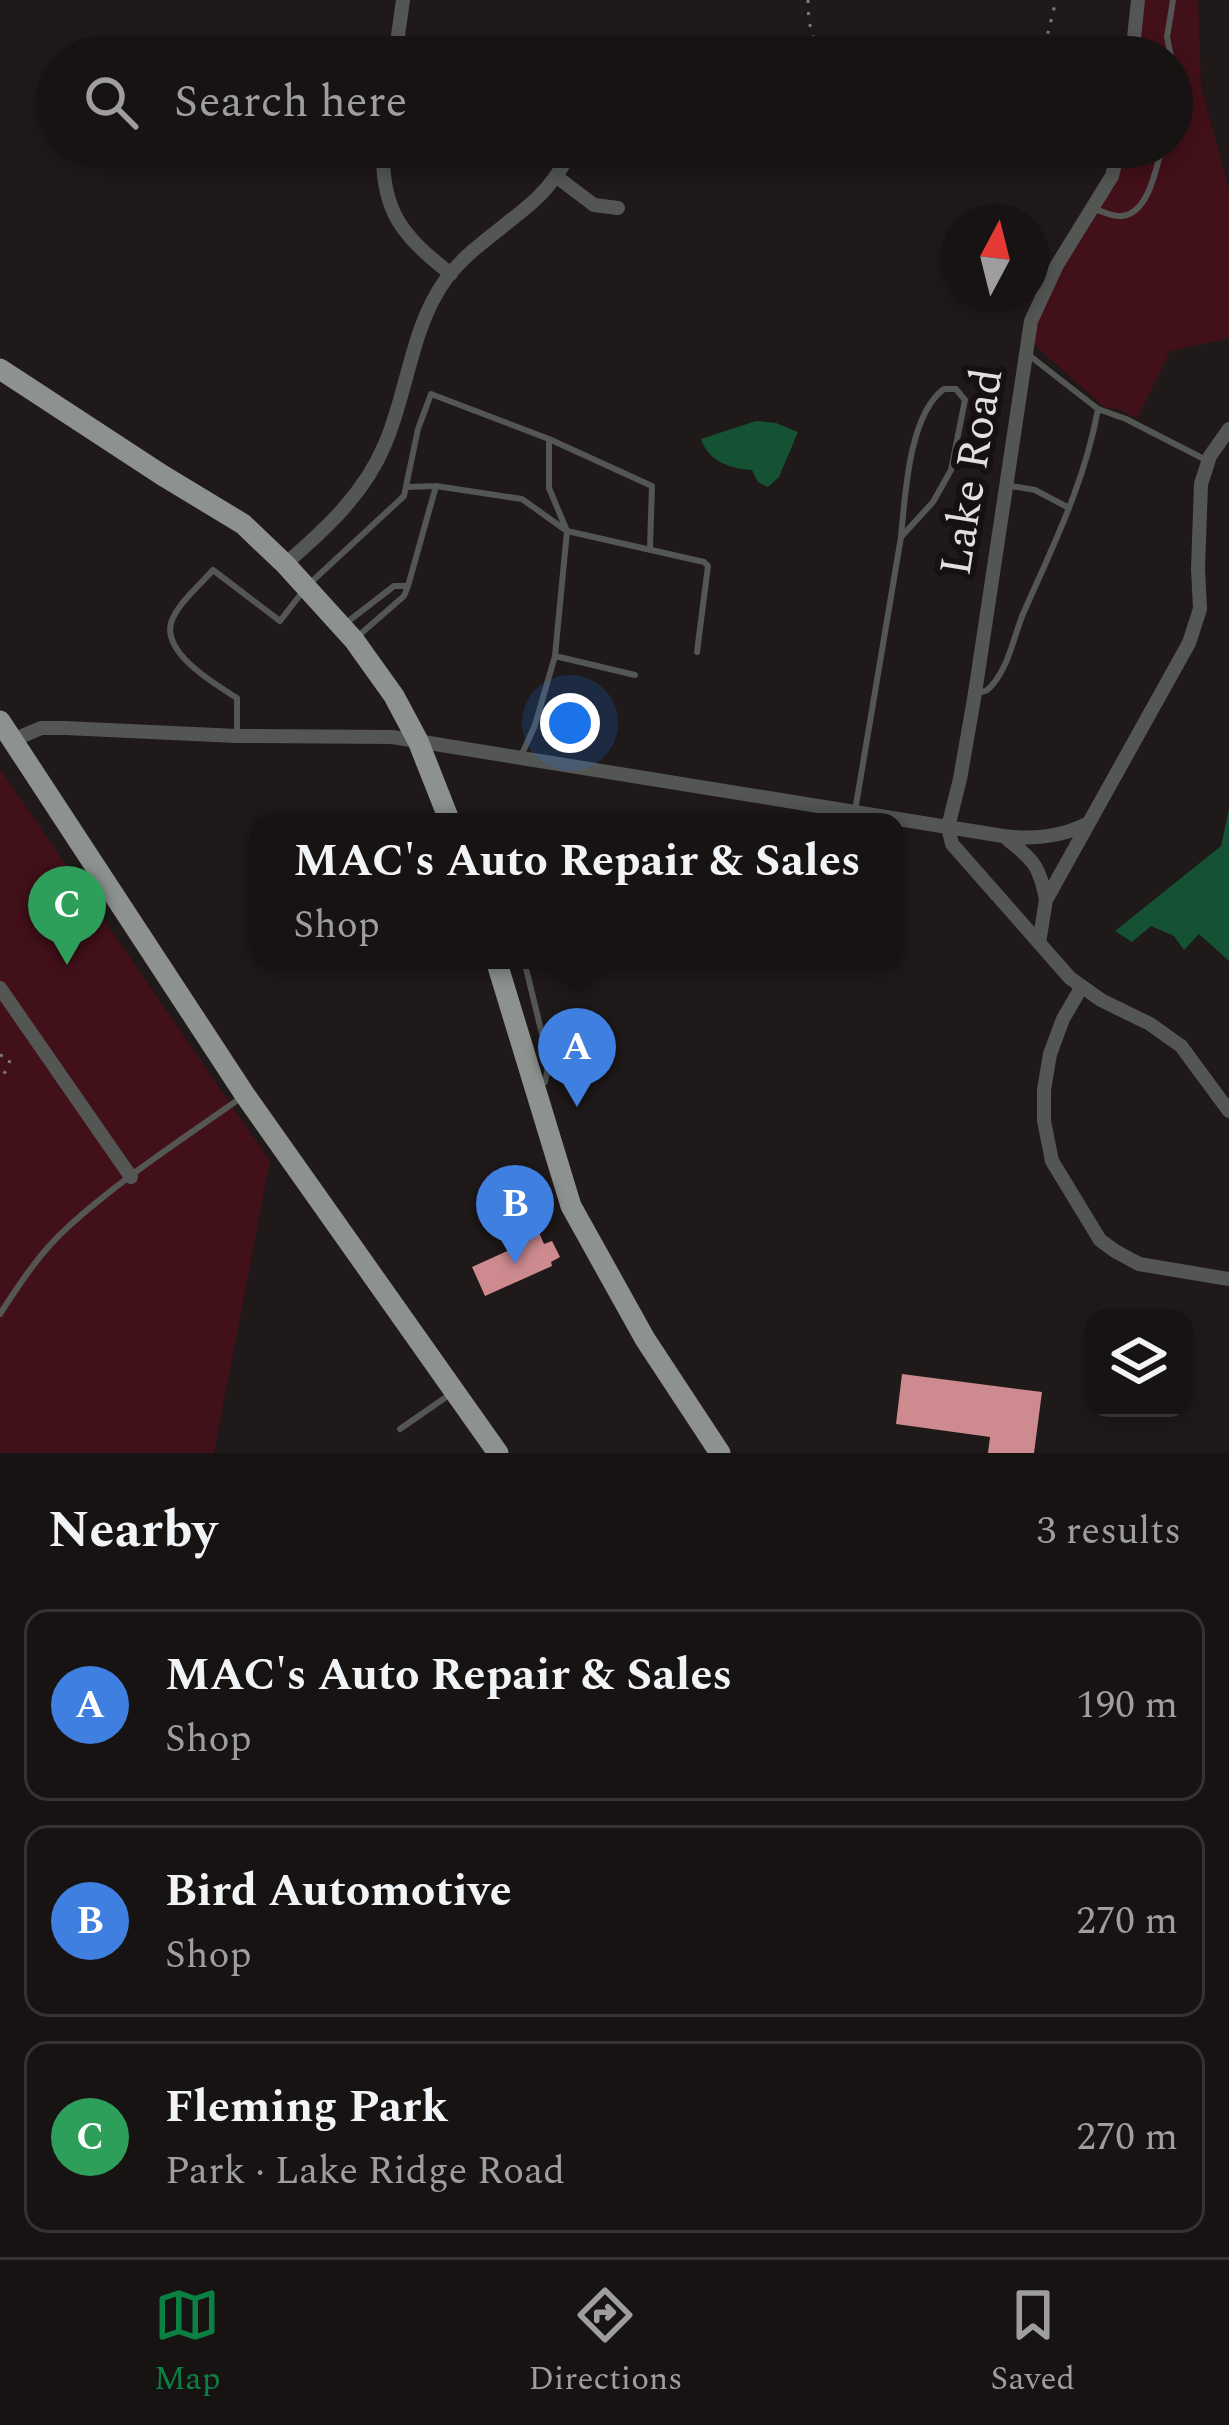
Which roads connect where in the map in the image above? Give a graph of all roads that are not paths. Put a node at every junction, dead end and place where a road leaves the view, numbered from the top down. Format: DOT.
graph roads {
  1 [pos="403,0"];
  2 [pos="1173,0"];
  3 [pos="1134,1"];
  4 [pos="398,36"];
  5 [pos="1133,36"];
  6 [pos="1167,36"];
  7 [pos="382,168"];
  8 [pos="561,168"];
  9 [pos="1114,168"];
  10 [pos="1156,168"];
  11 [pos="556,177"];
  12 [pos="618,208"];
  13 [pos="1091,208"];
  14 [pos="451,274"];
  15 [pos="1027,354"];
  16 [pos="0,369"];
  17 [pos="1098,409"];
  18 [pos="1229,429"];
  19 [pos="548,439"];
  20 [pos="1208,461"];
  21 [pos="436,486"];
  22 [pos="406,487"];
  23 [pos="1007,487"];
  24 [pos="1070,508"];
  25 [pos="567,531"];
  26 [pos="901,537"];
  27 [pos="650,548"];
  28 [pos="286,564"];
  29 [pos="307,586"];
  30 [pos="408,586"];
  31 [pos="348,633"];
  32 [pos="697,652"];
  33 [pos="555,656"];
  34 [pos="635,675"];
  35 [pos="975,693"];
  36 [pos="7,730"];
  37 [pos="237,736"];
  38 [pos="418,741"];
  39 [pos="521,757"];
  40 [pos="855,811"];
  41 [pos="446,813"];
  42 [pos="867,813"];
  43 [pos="904,819"];
  44 [pos="1089,823"];
  45 [pos="948,827"];
  46 [pos="1003,836"];
  47 [pos="1046,900"];
  48 [pos="1039,943"];
  49 [pos="499,969"];
  50 [pos="526,969"];
  51 [pos="0,988"];
  52 [pos="1082,988"];
  53 [pos="535,1088"];
  54 [pos="245,1094"];
  55 [pos="1229,1112"];
  56 [pos="131,1177"];
  57 [pos="1229,1279"];
  58 [pos="0,1314"];
  59 [pos="455,1391"];
  60 [pos="400,1429"];
  61 [pos="498,1453"];
  62 [pos="720,1453"];
  1 -- 4 [label="street"];
  2 -- 6 [label="lane"];
  3 -- 5 [label="street"];
  7 -- 14 [label="street"];
  8 -- 11 [label="street"];
  9 -- 13 [label="street, Lake Road"];
  10 -- 13 [label="lane"];
  11 -- 12 [label="street"];
  11 -- 14 [label="street"];
  13 -- 15 [label="street, Lake Road"];
  14 -- 28 [label="street"];
  15 -- 17 [label="lane"];
  15 -- 23 [label="street, Lake Road"];
  16 -- 28 [label="main road"];
  17 -- 20 [label="lane"];
  17 -- 24 [label="lane"];
  18 -- 20 [label="street"];
  19 -- 22 [label="lane"];
  19 -- 25 [label="lane"];
  19 -- 27 [label="lane"];
  20 -- 44 [label="street"];
  21 -- 22 [label="lane"];
  21 -- 25 [label="lane"];
  21 -- 30 [label="lane"];
  22 -- 29 [label="lane"];
  23 -- 24 [label="lane"];
  23 -- 35 [label="street, Lake Road"];
  24 -- 35 [label="lane"];
  25 -- 27 [label="lane"];
  25 -- 33 [label="lane"];
  26 -- 26 [label="lane"];
  26 -- 40 [label="lane"];
  27 -- 32 [label="lane"];
  28 -- 29 [label="main road"];
  29 -- 31 [label="main road"];
  29 -- 37 [label="lane"];
  30 -- 31 [label="lane"];
  30 -- 31 [label="lane"];
  31 -- 38 [label="main road"];
  33 -- 34 [label="lane"];
  33 -- 39 [label="lane"];
  35 -- 45 [label="street, Lake Road"];
  36 -- 37 [label="street"];
  36 -- 54 [label="main road"];
  37 -- 38 [label="street"];
  38 -- 39 [label="street"];
  38 -- 41 [label="main road"];
  39 -- 40 [label="street"];
  40 -- 42 [label="street"];
  43 -- 45 [label="street"];
  44 -- 46 [label="street"];
  44 -- 47 [label="street"];
  45 -- 46 [label="street"];
  45 -- 48 [label="street"];
  46 -- 47 [label="street"];
  47 -- 48 [label="street"];
  48 -- 52 [label="street"];
  49 -- 53 [label="main road"];
  50 -- 53 [label="lane"];
  51 -- 56 [label="street"];
  52 -- 55 [label="street"];
  52 -- 57 [label="street"];
  53 -- 62 [label="main road"];
  54 -- 56 [label="lane"];
  54 -- 59 [label="main road"];
  56 -- 58 [label="lane"];
  59 -- 60 [label="lane"];
  59 -- 61 [label="main road"];
}
